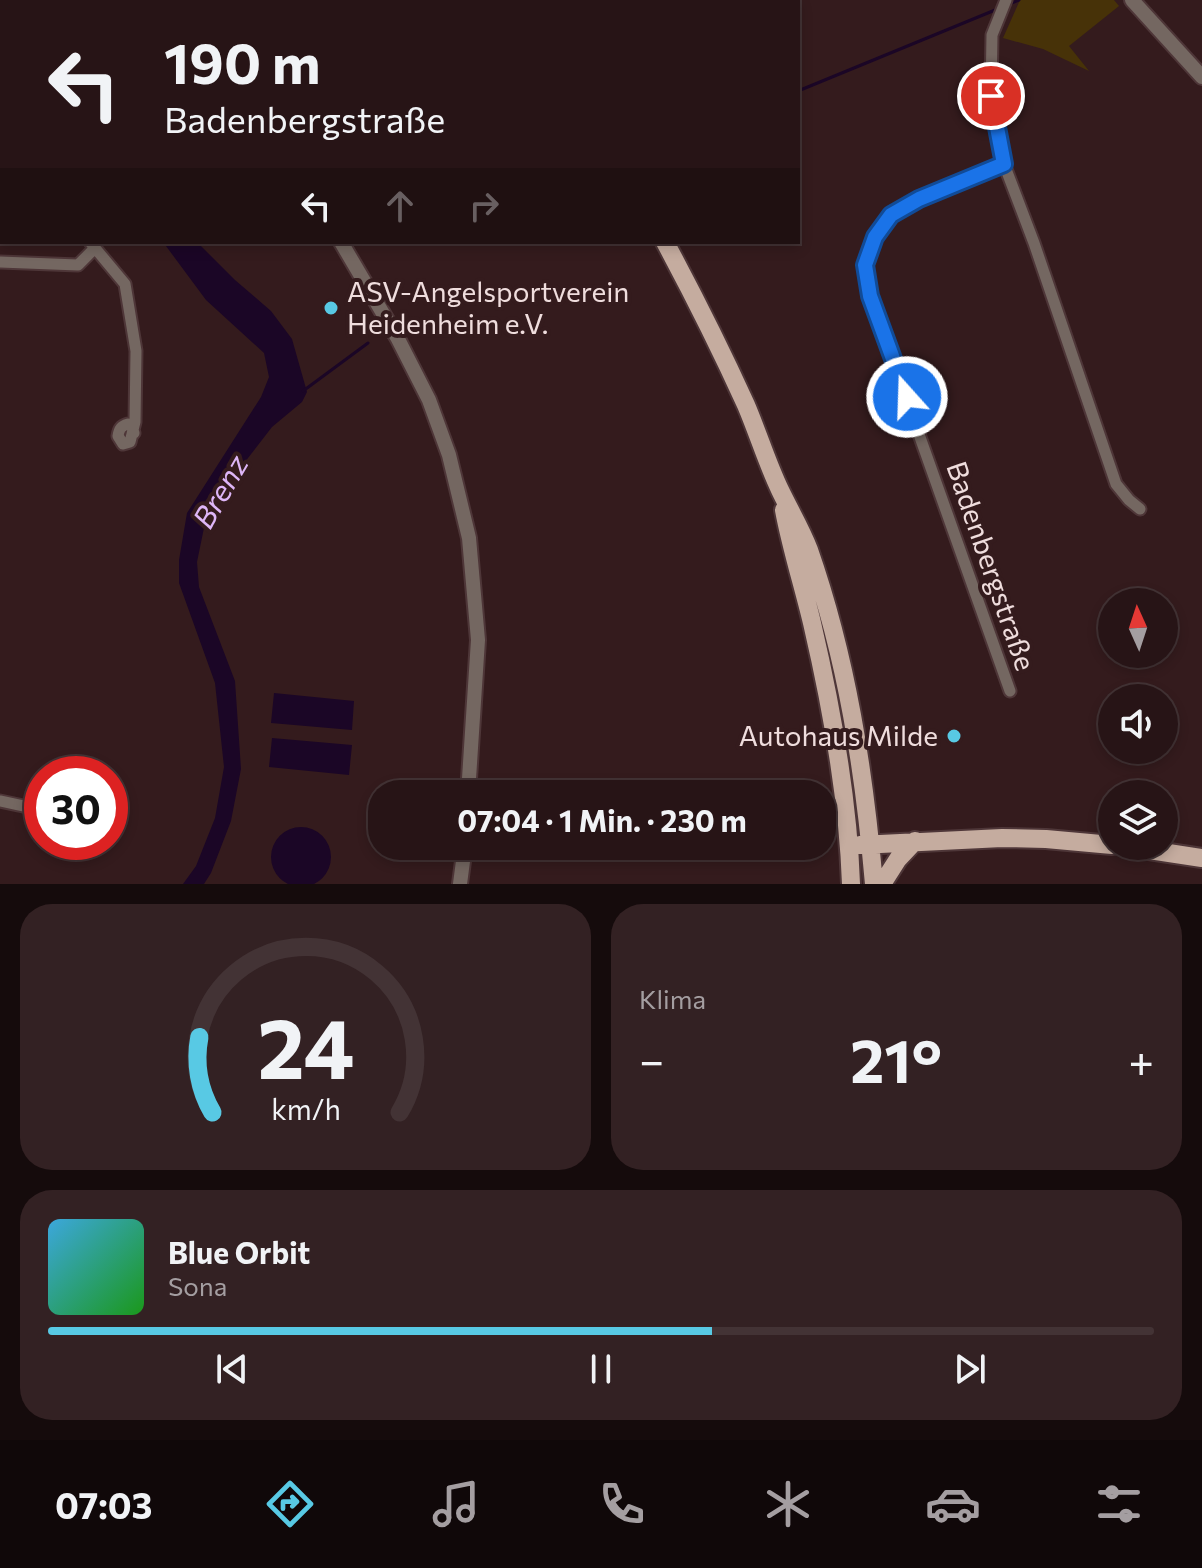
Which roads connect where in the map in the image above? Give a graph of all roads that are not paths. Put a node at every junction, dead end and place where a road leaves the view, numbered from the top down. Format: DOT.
graph roads {
  1 [pos="1006,0"];
  2 [pos="1132,0"];
  3 [pos="1202,77"];
  4 [pos="1004,164"];
  5 [pos="342,244"];
  6 [pos="666,244"];
  7 [pos="92,245"];
  8 [pos="0,262"];
  9 [pos="134,433"];
  10 [pos="780,490"];
  11 [pos="1140,509"];
  12 [pos="1010,691"];
  13 [pos="469,780"];
  14 [pos="0,801"];
  15 [pos="24,806"];
  16 [pos="915,841"];
  17 [pos="871,844"];
  18 [pos="1098,844"];
  19 [pos="849,845"];
  20 [pos="1178,854"];
  21 [pos="1202,858"];
  22 [pos="463,860"];
  23 [pos="460,884"];
  24 [pos="851,884"];
  25 [pos="874,884"];
  26 [pos="882,884"];
  1 -- 4 [label="street"];
  2 -- 3 [label="street"];
  4 -- 11 [label="street"];
  4 -- 12 [label="street, Badenbergstraße"];
  5 -- 13 [label="street"];
  6 -- 10 [label="main road"];
  7 -- 8 [label="street"];
  7 -- 9 [label="street"];
  10 -- 17 [label="main road"];
  10 -- 19 [label="main road"];
  14 -- 15 [label="street"];
  16 -- 17 [label="main road"];
  16 -- 18 [label="main road"];
  16 -- 26 [label="main road"];
  17 -- 19 [label="main road"];
  17 -- 25 [label="main road"];
  19 -- 24 [label="main road"];
  20 -- 21 [label="main road"];
  22 -- 23 [label="street"];
}
